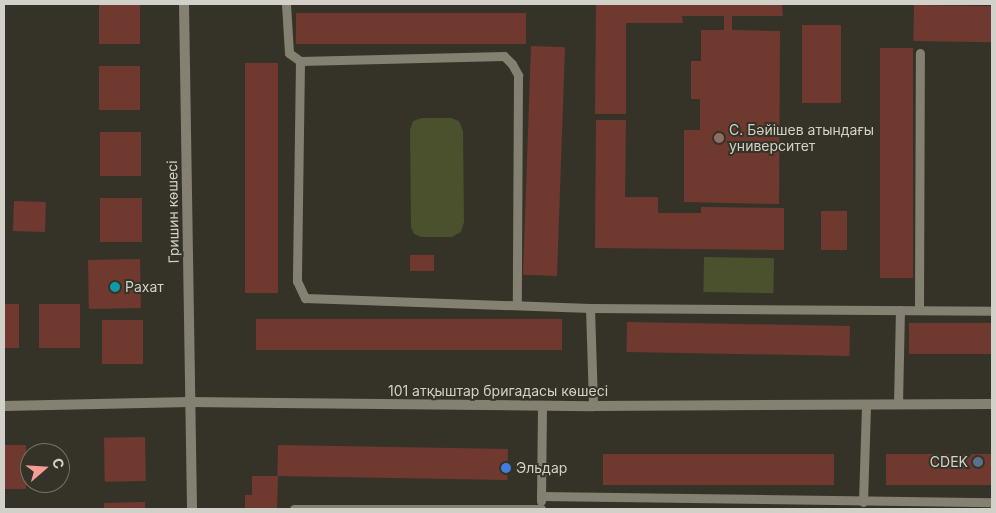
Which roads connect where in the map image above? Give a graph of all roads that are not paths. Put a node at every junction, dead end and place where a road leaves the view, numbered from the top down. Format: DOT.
graph roads {
  1 [pos="184,4"];
  2 [pos="286,4"];
  3 [pos="920,52"];
  4 [pos="300,61"];
  5 [pos="517,303"];
  6 [pos="590,308"];
  7 [pos="900,310"];
  8 [pos="919,310"];
  9 [pos="992,311"];
  10 [pos="190,402"];
  11 [pos="866,404"];
  12 [pos="898,404"];
  13 [pos="992,404"];
  14 [pos="4,406"];
  15 [pos="542,406"];
  16 [pos="593,406"];
  17 [pos="541,496"];
  18 [pos="863,502"];
  19 [pos="992,502"];
  20 [pos="192,509"];
  21 [pos="294,509"];
  22 [pos="514,509"];
  23 [pos="541,509"];
  1 -- 10 [label="street, Гришин көшесі"];
  2 -- 4 [label="lane"];
  3 -- 8 [label="lane"];
  4 -- 5 [label="lane"];
  4 -- 5 [label="lane"];
  5 -- 6 [label="lane"];
  6 -- 7 [label="lane"];
  6 -- 16 [label="lane"];
  7 -- 8 [label="lane"];
  7 -- 12 [label="lane"];
  8 -- 9 [label="lane"];
  10 -- 14 [label="street, 101 атқыштар бригадасы көшесі"];
  10 -- 15 [label="street, 101 атқыштар бригадасы көшесі"];
  10 -- 20 [label="street, Гришин көшесі"];
  11 -- 12 [label="street, 101 атқыштар бригадасы көшесі"];
  11 -- 16 [label="street, 101 атқыштар бригадасы көшесі"];
  11 -- 18 [label="lane"];
  12 -- 13 [label="street, 101 атқыштар бригадасы көшесі"];
  15 -- 16 [label="street, 101 атқыштар бригадасы көшесі"];
  15 -- 17 [label="lane"];
  17 -- 18 [label="lane"];
  17 -- 23 [label="lane"];
  18 -- 19 [label="lane"];
  21 -- 22 [label="lane"];
  22 -- 23 [label="lane"];
}
